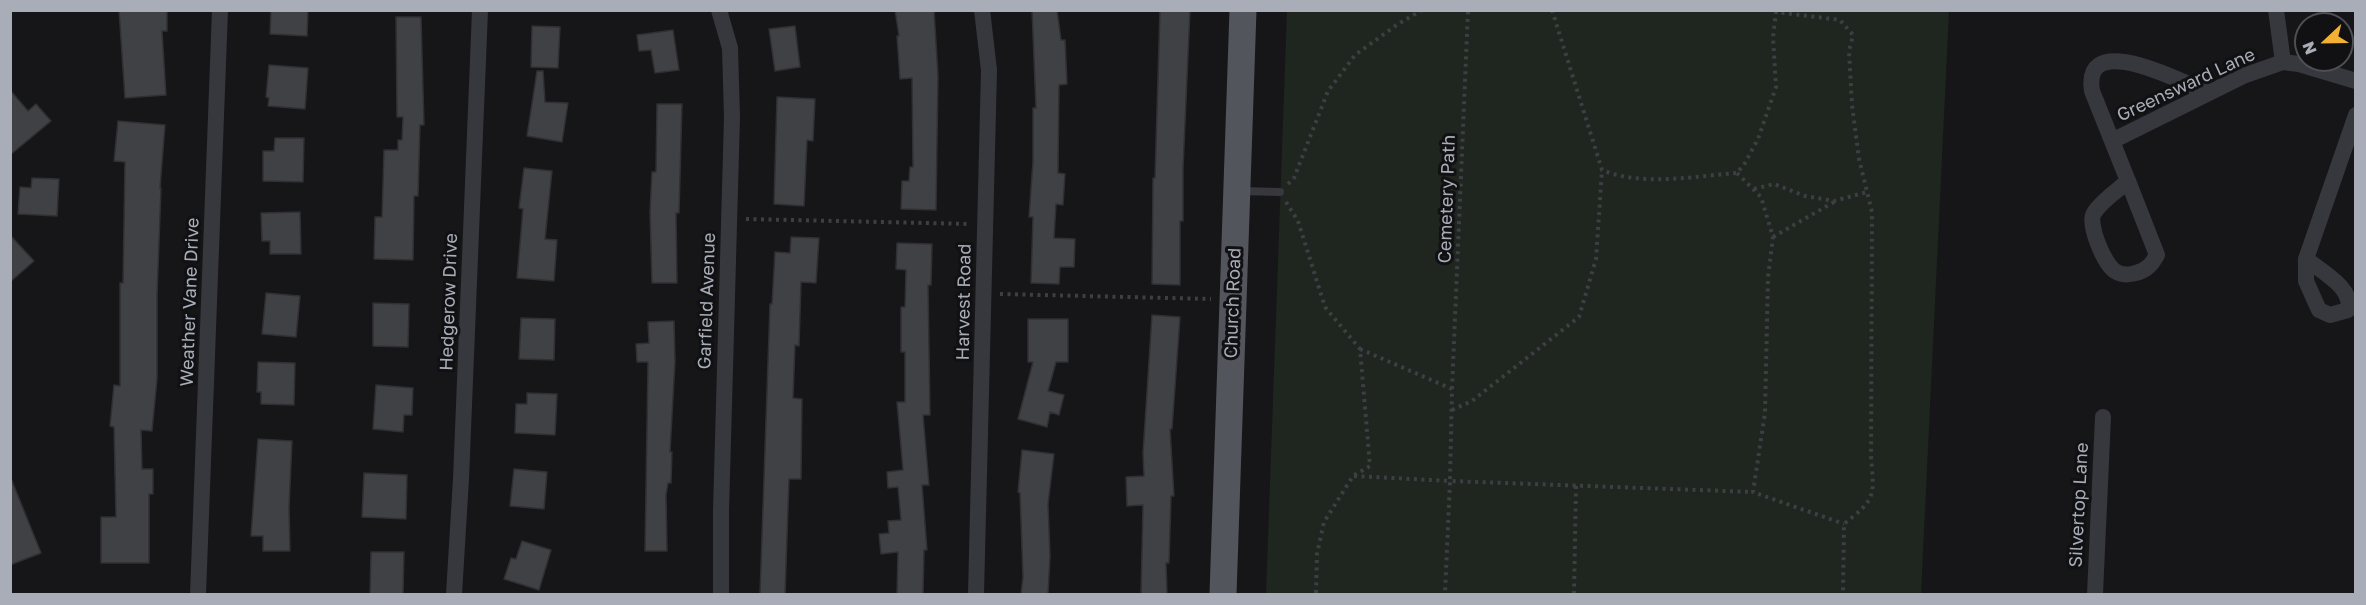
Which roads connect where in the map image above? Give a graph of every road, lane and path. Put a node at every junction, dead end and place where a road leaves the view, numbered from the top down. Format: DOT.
graph roads {
  1 [pos="220,10"];
  2 [pos="480,10"];
  3 [pos="719,10"];
  4 [pos="982,10"];
  5 [pos="1243,10"];
  6 [pos="1422,10"];
  7 [pos="1468,10"];
  8 [pos="1524,10"];
  9 [pos="1533,10"];
  10 [pos="1552,10"];
  11 [pos="2276,10"];
  12 [pos="2283,62"];
  13 [pos="2355,81"];
  14 [pos="2209,93"];
  15 [pos="2355,115"];
  16 [pos="2112,141"];
  17 [pos="1602,170"];
  18 [pos="1737,173"];
  19 [pos="2128,181"];
  20 [pos="1753,189"];
  21 [pos="1237,191"];
  22 [pos="1280,192"];
  23 [pos="1867,192"];
  24 [pos="1834,201"];
  25 [pos="729,219"];
  26 [pos="985,224"];
  27 [pos="1773,237"];
  28 [pos="2306,260"];
  29 [pos="984,294"];
  30 [pos="1233,299"];
  31 [pos="1360,349"];
  32 [pos="1452,389"];
  33 [pos="1452,410"];
  34 [pos="2103,417"];
  35 [pos="1353,476"];
  36 [pos="1450,481"];
  37 [pos="1576,486"];
  38 [pos="1753,492"];
  39 [pos="1844,524"];
  40 [pos="198,594"];
  41 [pos="454,594"];
  42 [pos="721,594"];
  43 [pos="976,594"];
  44 [pos="1223,594"];
  45 [pos="1316,594"];
  46 [pos="1445,594"];
  47 [pos="1574,594"];
  48 [pos="1843,594"];
  49 [pos="2095,594"];
  1 -- 40 [label="street, Weather Vane Drive"];
  2 -- 41 [label="street, Hedgerow Drive"];
  3 -- 25 [label="street, Garfield Avenue"];
  4 -- 26 [label="street, Harvest Road"];
  5 -- 21 [label="main road, Church Road"];
  6 -- 22 [label="path"];
  7 -- 32 [label="path, Cemetery Path"];
  8 -- 9 [label="path"];
  10 -- 17 [label="path"];
  11 -- 12 [label="street, Greensward Lane"];
  12 -- 13 [label="street, Greensward Lane"];
  12 -- 14 [label="street, Greensward Lane"];
  14 -- 16 [label="street, Greensward Lane"];
  14 -- 16 [label="street"];
  15 -- 28 [label="street"];
  16 -- 19 [label="street, Greensward Lane"];
  17 -- 18 [label="path"];
  17 -- 33 [label="path"];
  18 -- 20 [label="path"];
  18 -- 23 [label="path"];
  19 -- 19 [label="street, Greensward Lane"];
  20 -- 24 [label="path"];
  20 -- 27 [label="path"];
  21 -- 22 [label="lane"];
  21 -- 30 [label="main road, Church Road"];
  22 -- 31 [label="path"];
  23 -- 24 [label="path"];
  23 -- 39 [label="path"];
  24 -- 27 [label="path"];
  25 -- 26 [label="path"];
  25 -- 42 [label="street, Garfield Avenue"];
  26 -- 29 [label="street, Harvest Road"];
  27 -- 38 [label="path"];
  29 -- 30 [label="path"];
  29 -- 43 [label="street, Harvest Road"];
  30 -- 44 [label="main road, Church Road"];
  31 -- 32 [label="path"];
  31 -- 35 [label="path"];
  32 -- 33 [label="path, Cemetery Path"];
  33 -- 36 [label="path, Cemetery Path"];
  34 -- 49 [label="street, Silvertop Lane"];
  35 -- 36 [label="path"];
  35 -- 45 [label="path"];
  36 -- 37 [label="path"];
  36 -- 46 [label="path, Cemetery Path"];
  37 -- 38 [label="path"];
  37 -- 47 [label="path"];
  38 -- 39 [label="path"];
  39 -- 48 [label="path"];
}
